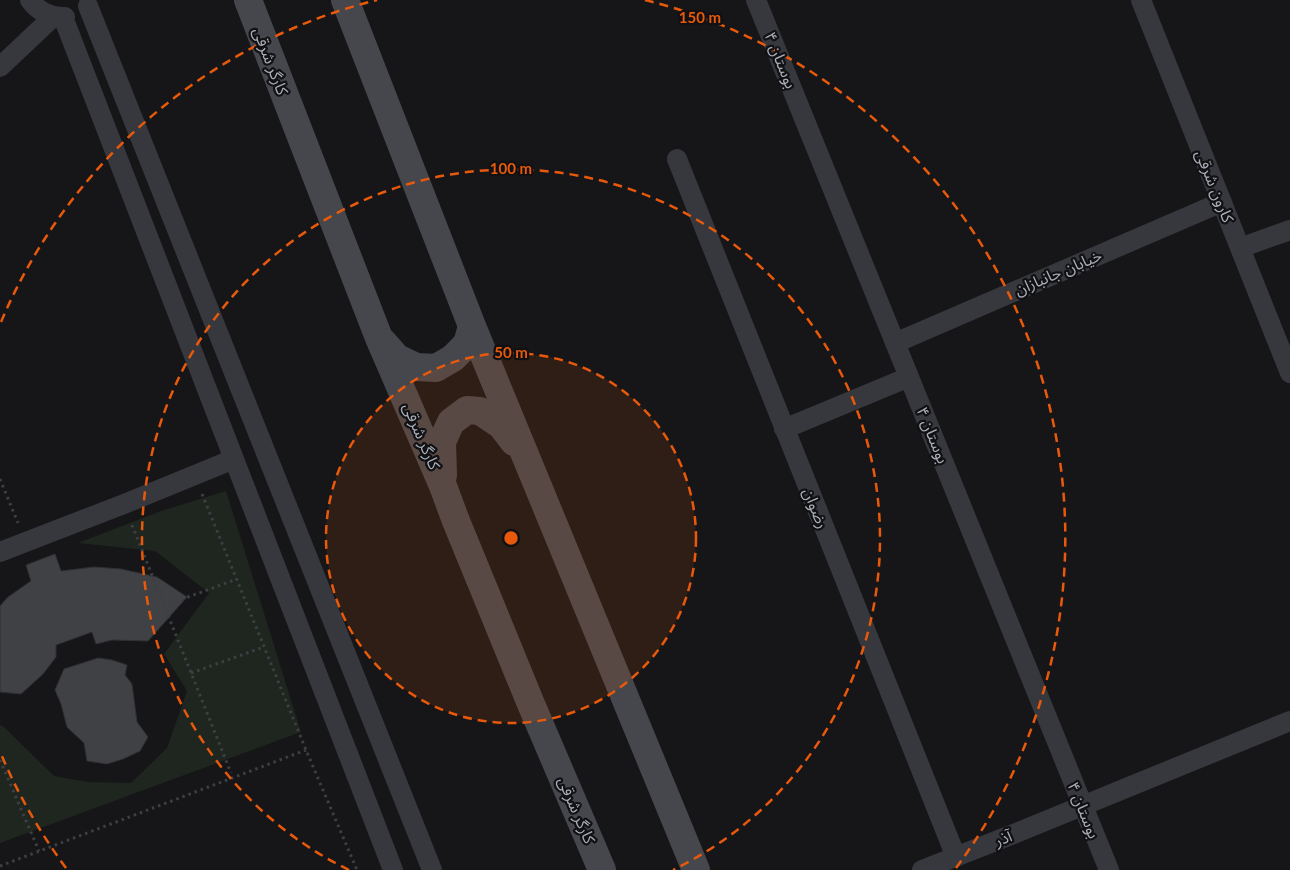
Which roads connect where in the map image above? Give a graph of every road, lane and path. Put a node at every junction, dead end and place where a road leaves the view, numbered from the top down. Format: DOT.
graph roads {
  1 [pos="30,0"];
  2 [pos="248,0"];
  3 [pos="346,0"];
  4 [pos="756,0"];
  5 [pos="1141,0"];
  6 [pos="90,3"];
  7 [pos="58,17"];
  8 [pos="0,67"];
  9 [pos="677,160"];
  10 [pos="1222,202"];
  11 [pos="1290,230"];
  12 [pos="1240,248"];
  13 [pos="472,326"];
  14 [pos="379,338"];
  15 [pos="895,343"];
  16 [pos="1290,373"];
  17 [pos="909,377"];
  18 [pos="784,429"];
  19 [pos="523,452"];
  20 [pos="234,459"];
  21 [pos="195,475"];
  22 [pos="0,479"];
  23 [pos="443,486"];
  24 [pos="124,504"];
  25 [pos="26,542"];
  26 [pos="0,552"];
  27 [pos="237,579"];
  28 [pos="169,604"];
  29 [pos="264,647"];
  30 [pos="191,673"];
  31 [pos="1290,721"];
  32 [pos="306,750"];
  33 [pos="0,760"];
  34 [pos="231,773"];
  35 [pos="1082,806"];
  36 [pos="39,851"];
  37 [pos="956,857"];
  38 [pos="0,866"];
  39 [pos="357,870"];
  40 [pos="393,870"];
  41 [pos="432,870"];
  42 [pos="602,870"];
  43 [pos="696,870"];
  44 [pos="922,870"];
  45 [pos="1108,870"];
  1 -- 7 [label="street"];
  2 -- 14 [label="main road, کارگر شرقی"];
  3 -- 13 [label="main road"];
  4 -- 15 [label="street, بوستان ۴"];
  5 -- 10 [label="street, کارون شرقی"];
  6 -- 7 [label="street"];
  6 -- 41 [label="street"];
  7 -- 8 [label="street"];
  7 -- 20 [label="street"];
  9 -- 18 [label="street, رضوان"];
  10 -- 12 [label="street, کارون شرقی"];
  10 -- 15 [label="street, خیابان جانبازان"];
  11 -- 12 [label="street"];
  12 -- 16 [label="street, کارون شرقی"];
  13 -- 14 [label="main road"];
  13 -- 19 [label="main road"];
  14 -- 23 [label="main road, کارگر شرقی"];
  15 -- 17 [label="street, بوستان ۴"];
  17 -- 18 [label="street"];
  17 -- 35 [label="street, بوستان ۴"];
  18 -- 37 [label="street, رضوان"];
  19 -- 23 [label="main road"];
  19 -- 43 [label="main road"];
  20 -- 21 [label="street"];
  20 -- 40 [label="street"];
  21 -- 24 [label="street"];
  21 -- 27 [label="path"];
  22 -- 25 [label="path"];
  23 -- 42 [label="main road, کارگر شرقی"];
  24 -- 25 [label="street"];
  24 -- 30 [label="path"];
  25 -- 26 [label="street"];
  27 -- 28 [label="path"];
  27 -- 29 [label="path"];
  29 -- 30 [label="path"];
  29 -- 32 [label="path"];
  30 -- 34 [label="path"];
  31 -- 35 [label="street, آذر"];
  32 -- 36 [label="path"];
  32 -- 39 [label="path"];
  33 -- 36 [label="path"];
  35 -- 37 [label="street, آذر"];
  35 -- 45 [label="street, بوستان ۴"];
  36 -- 38 [label="path"];
  37 -- 44 [label="street, آذر"];
}
